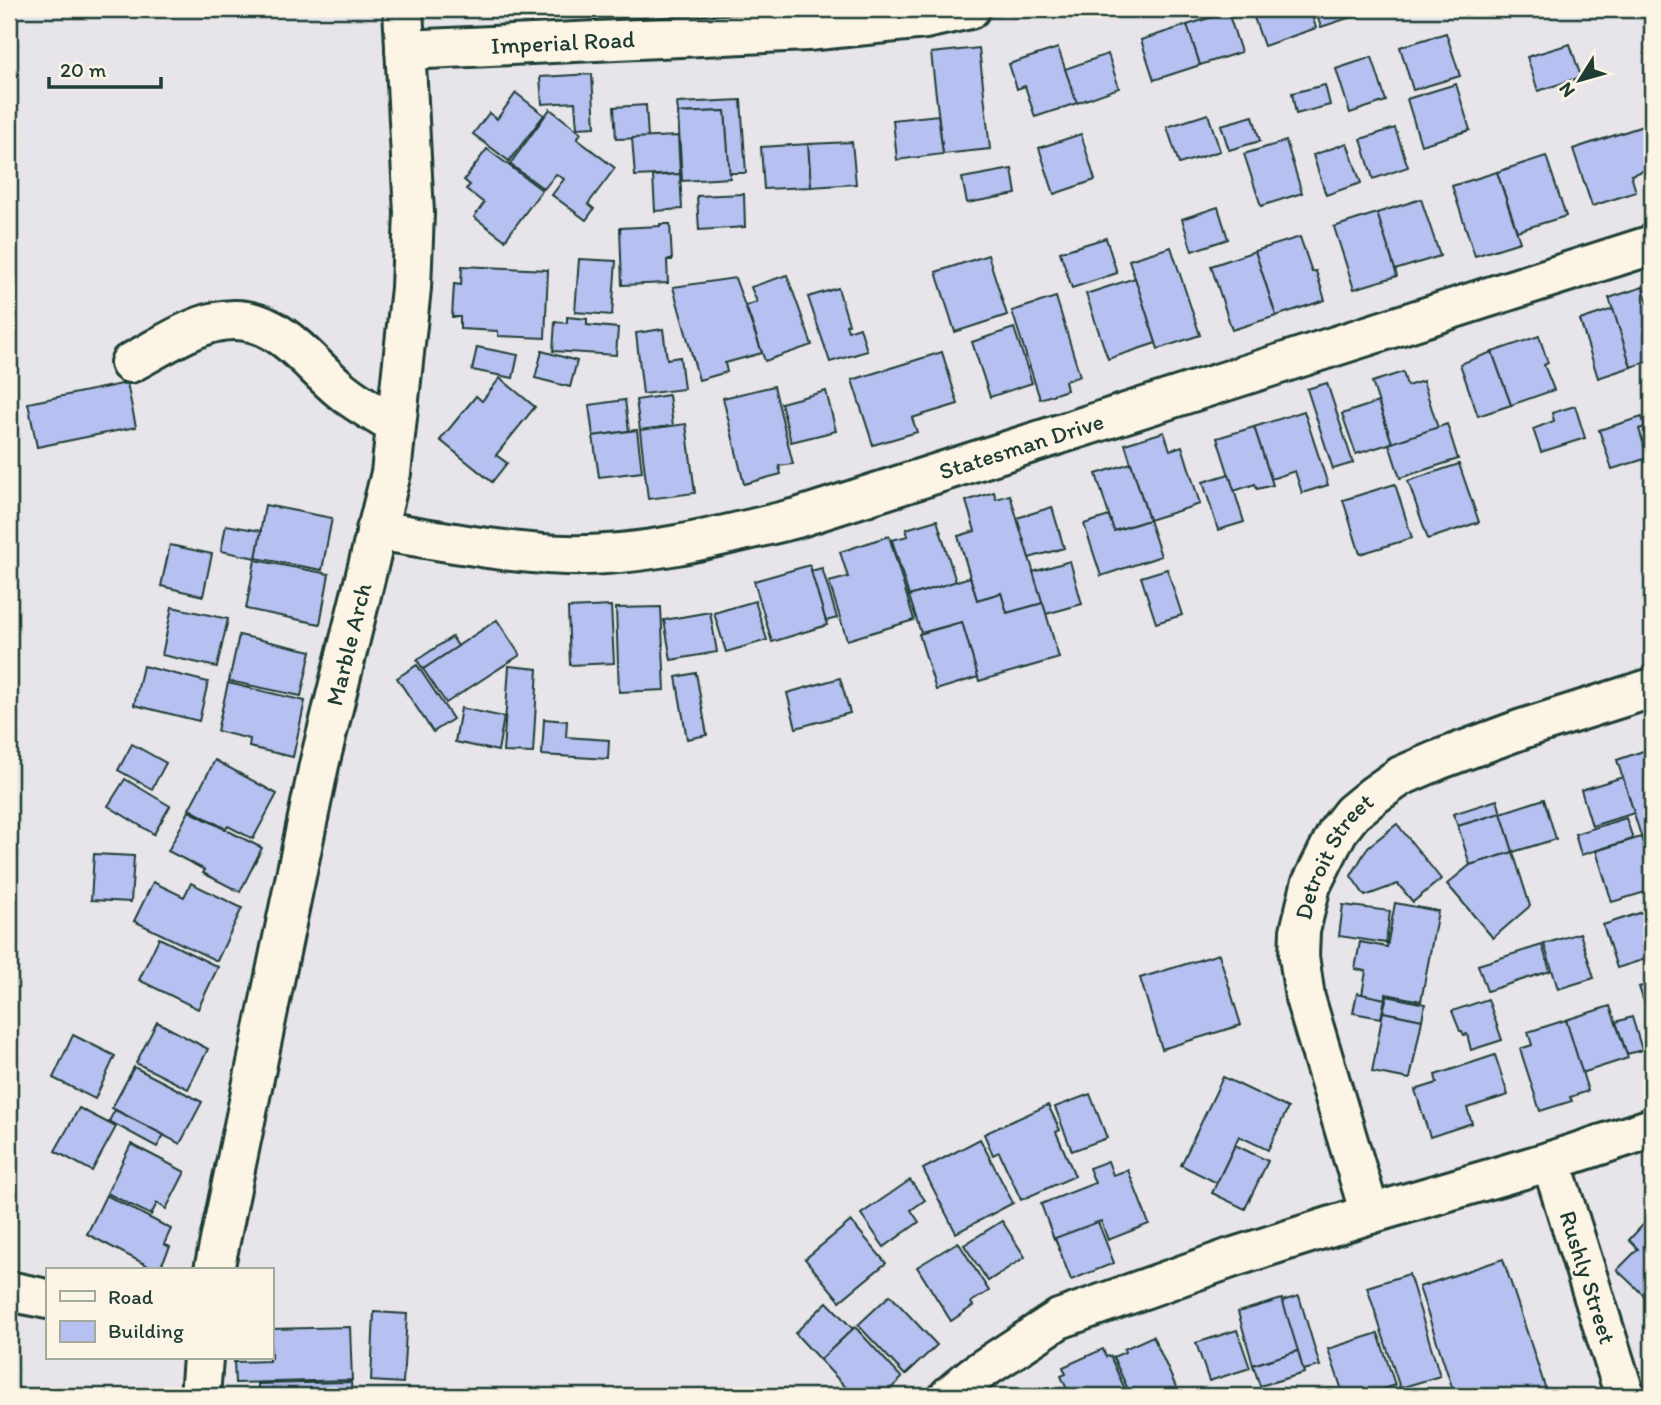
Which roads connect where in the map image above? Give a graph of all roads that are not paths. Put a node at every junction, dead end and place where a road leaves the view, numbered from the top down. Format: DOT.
graph roads {
  1 [pos="403,9"];
  2 [pos="970,9"];
  3 [pos="806,20"];
  4 [pos="405,50"];
  5 [pos="1652,245"];
  6 [pos="130,363"];
  7 [pos="396,425"];
  8 [pos="376,530"];
  9 [pos="1652,688"];
  10 [pos="1652,1128"];
  11 [pos="1551,1161"];
  12 [pos="1370,1214"];
  13 [pos="214,1268"];
  14 [pos="9,1291"];
  15 [pos="46,1299"];
  16 [pos="203,1360"];
  17 [pos="200,1396"];
  18 [pos="949,1396"];
  19 [pos="1625,1396"];
  1 -- 4 [label="street, Marble Arch"];
  2 -- 3 [label="street, Imperial Road"];
  3 -- 4 [label="street, Imperial Road"];
  4 -- 7 [label="street, Marble Arch"];
  5 -- 8 [label="street, Statesman Drive"];
  6 -- 7 [label="street"];
  7 -- 8 [label="street, Marble Arch"];
  8 -- 13 [label="street, Marble Arch"];
  9 -- 12 [label="street, Detroit Street"];
  10 -- 11 [label="street"];
  11 -- 12 [label="street"];
  11 -- 19 [label="street, Rushly Street"];
  12 -- 18 [label="street"];
  14 -- 15 [label="street"];
  16 -- 17 [label="street"];
}
